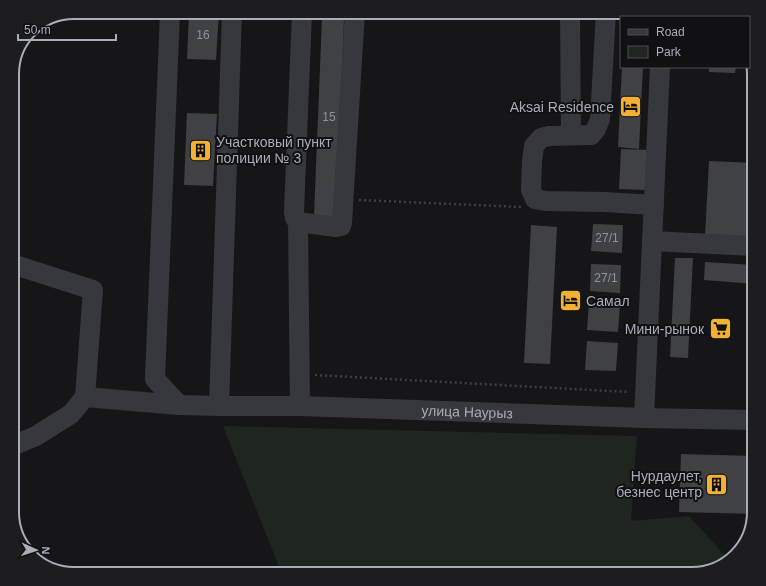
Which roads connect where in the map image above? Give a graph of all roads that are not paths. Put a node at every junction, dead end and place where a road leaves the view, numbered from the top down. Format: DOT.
graph roads {
  1 [pos="170,19"];
  2 [pos="232,19"];
  3 [pos="302,19"];
  4 [pos="355,19"];
  5 [pos="570,19"];
  6 [pos="606,19"];
  7 [pos="660,68"];
  8 [pos="571,135"];
  9 [pos="654,205"];
  10 [pos="298,222"];
  11 [pos="652,240"];
  12 [pos="747,246"];
  13 [pos="19,266"];
  14 [pos="85,397"];
  15 [pos="179,405"];
  16 [pos="219,406"];
  17 [pos="300,406"];
  18 [pos="644,418"];
  19 [pos="747,420"];
  20 [pos="19,443"];
  1 -- 15 [label="street"];
  2 -- 16 [label="street"];
  3 -- 10 [label="street"];
  4 -- 10 [label="street"];
  5 -- 8 [label="street"];
  6 -- 8 [label="street"];
  7 -- 9 [label="street"];
  8 -- 9 [label="street"];
  9 -- 11 [label="street"];
  10 -- 17 [label="street"];
  11 -- 12 [label="street"];
  11 -- 18 [label="street"];
  13 -- 14 [label="street"];
  14 -- 15 [label="street, улица Наурыз"];
  14 -- 20 [label="street"];
  15 -- 16 [label="street, улица Наурыз"];
  16 -- 17 [label="street, улица Наурыз"];
  17 -- 18 [label="street, улица Наурыз"];
  18 -- 19 [label="street, улица Наурыз"];
}
